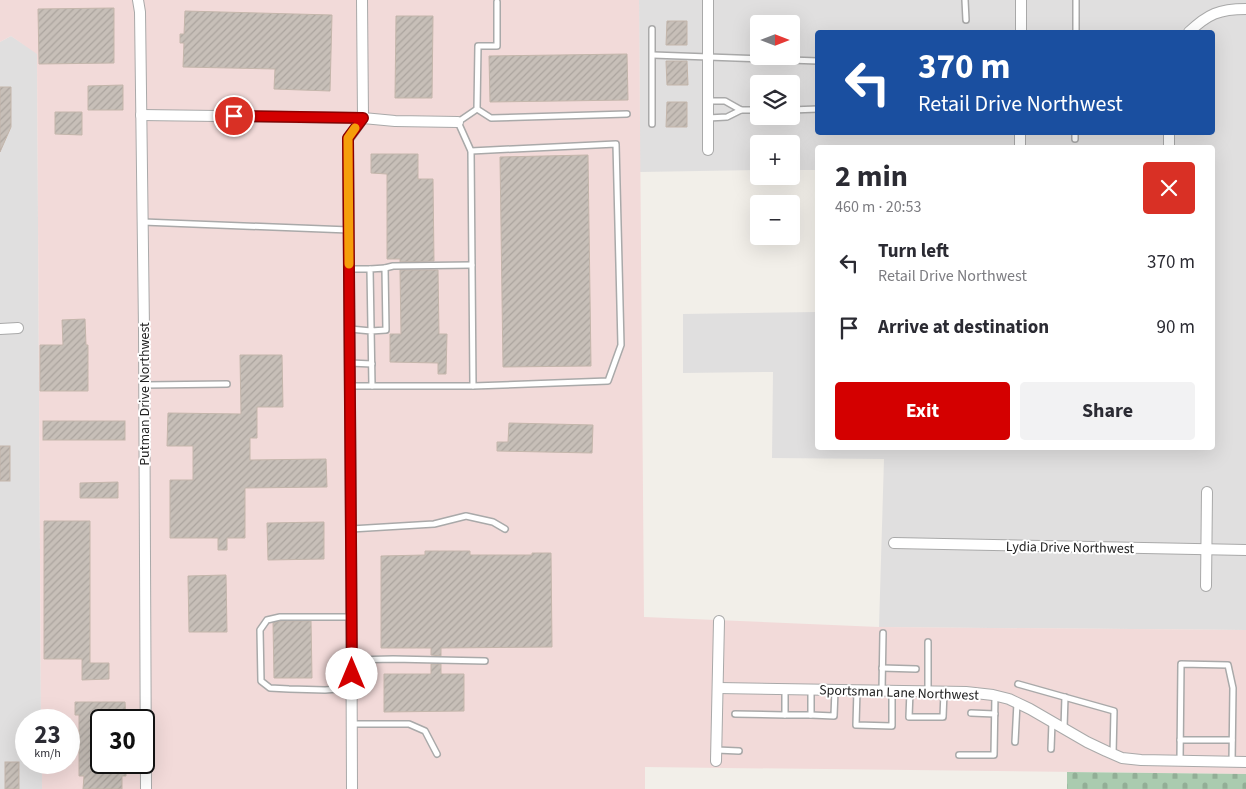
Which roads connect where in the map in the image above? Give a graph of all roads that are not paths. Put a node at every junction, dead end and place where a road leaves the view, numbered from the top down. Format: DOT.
graph roads {
  1 [pos="138,0"];
  2 [pos="362,0"];
  3 [pos="708,0"];
  4 [pos="965,0"];
  5 [pos="1021,0"];
  6 [pos="1076,0"];
  7 [pos="497,2"];
  8 [pos="1246,9"];
  9 [pos="966,20"];
  10 [pos="652,29"];
  11 [pos="1021,30"];
  12 [pos="1076,30"];
  13 [pos="1191,30"];
  14 [pos="653,55"];
  15 [pos="708,57"];
  16 [pos="815,60"];
  17 [pos="708,101"];
  18 [pos="477,109"];
  19 [pos="815,109"];
  20 [pos="741,110"];
  21 [pos="750,110"];
  22 [pos="800,110"];
  23 [pos="627,114"];
  24 [pos="141,115"];
  25 [pos="363,118"];
  26 [pos="708,118"];
  27 [pos="458,122"];
  28 [pos="652,124"];
  29 [pos="1075,135"];
  30 [pos="1075,139"];
  31 [pos="708,150"];
  32 [pos="471,151"];
  33 [pos="143,222"];
  34 [pos="349,230"];
  35 [pos="472,265"];
  36 [pos="385,268"];
  37 [pos="349,269"];
  38 [pos="370,269"];
  39 [pos="18,328"];
  40 [pos="0,329"];
  41 [pos="350,329"];
  42 [pos="371,331"];
  43 [pos="350,363"];
  44 [pos="372,364"];
  45 [pos="144,384"];
  46 [pos="227,384"];
  47 [pos="350,386"];
  48 [pos="372,386"];
  49 [pos="473,386"];
  50 [pos="1207,492"];
  51 [pos="351,529"];
  52 [pos="505,529"];
  53 [pos="894,543"];
  54 [pos="1206,549"];
  55 [pos="1246,550"];
  56 [pos="1206,586"];
  57 [pos="352,617"];
  58 [pos="719,621"];
  59 [pos="883,633"];
  60 [pos="928,642"];
  61 [pos="352,660"];
  62 [pos="485,661"];
  63 [pos="882,668"];
  64 [pos="916,669"];
  65 [pos="1018,684"];
  66 [pos="352,688"];
  67 [pos="718,688"];
  68 [pos="786,689"];
  69 [pos="811,690"];
  70 [pos="835,690"];
  71 [pos="857,690"];
  72 [pos="887,691"];
  73 [pos="910,691"];
  74 [pos="928,692"];
  75 [pos="944,692"];
  76 [pos="995,696"];
  77 [pos="1065,697"];
  78 [pos="1017,703"];
  79 [pos="971,713"];
  80 [pos="735,714"];
  81 [pos="995,714"];
  82 [pos="785,715"];
  83 [pos="811,715"];
  84 [pos="1052,722"];
  85 [pos="352,724"];
  86 [pos="1064,728"];
  87 [pos="1180,740"];
  88 [pos="1232,740"];
  89 [pos="1015,742"];
  90 [pos="1051,749"];
  91 [pos="739,751"];
  92 [pos="437,754"];
  93 [pos="1113,754"];
  94 [pos="960,755"];
  95 [pos="716,756"];
  96 [pos="1180,761"];
  97 [pos="1232,762"];
  98 [pos="1246,762"];
  99 [pos="146,789"];
  100 [pos="352,789"];
  1 -- 24 [label="street, Putman Drive Northwest"];
  2 -- 25 [label="street"];
  3 -- 15 [label="street"];
  4 -- 9 [label="lane"];
  5 -- 11 [label="street"];
  6 -- 12 [label="lane"];
  7 -- 18 [label="lane"];
  8 -- 13 [label="street"];
  10 -- 14 [label="lane"];
  14 -- 15 [label="lane"];
  14 -- 28 [label="lane"];
  15 -- 16 [label="lane"];
  15 -- 17 [label="street"];
  17 -- 20 [label="lane"];
  17 -- 26 [label="street"];
  18 -- 23 [label="lane"];
  18 -- 27 [label="lane"];
  19 -- 22 [label="lane"];
  20 -- 21 [label="lane"];
  20 -- 26 [label="lane"];
  24 -- 25 [label="street"];
  24 -- 33 [label="street, Putman Drive Northwest"];
  25 -- 27 [label="street"];
  25 -- 34 [label="street"];
  26 -- 31 [label="street"];
  27 -- 32 [label="lane"];
  29 -- 30 [label="lane"];
  32 -- 35 [label="lane"];
  32 -- 49 [label="lane"];
  33 -- 34 [label="lane"];
  33 -- 45 [label="street, Putman Drive Northwest"];
  34 -- 37 [label="street"];
  35 -- 36 [label="lane"];
  35 -- 49 [label="lane"];
  36 -- 38 [label="lane"];
  36 -- 42 [label="lane"];
  37 -- 38 [label="lane"];
  37 -- 41 [label="street"];
  38 -- 42 [label="lane"];
  39 -- 40 [label="street"];
  41 -- 42 [label="lane"];
  41 -- 43 [label="street"];
  42 -- 44 [label="lane"];
  43 -- 44 [label="lane"];
  43 -- 47 [label="street"];
  44 -- 48 [label="lane"];
  45 -- 46 [label="lane"];
  45 -- 99 [label="street, Putman Drive Northwest"];
  47 -- 48 [label="lane"];
  47 -- 51 [label="street"];
  48 -- 49 [label="lane"];
  50 -- 54 [label="street"];
  51 -- 52 [label="lane"];
  51 -- 57 [label="street"];
  53 -- 54 [label="street, Lydia Drive Northwest"];
  54 -- 55 [label="street, Lydia Drive Northwest"];
  54 -- 56 [label="street"];
  57 -- 61 [label="street"];
  57 -- 66 [label="lane"];
  58 -- 67 [label="street"];
  59 -- 63 [label="lane"];
  60 -- 74 [label="lane"];
  61 -- 62 [label="lane"];
  61 -- 66 [label="street"];
  63 -- 64 [label="lane"];
  63 -- 72 [label="lane"];
  65 -- 77 [label="lane"];
  66 -- 85 [label="street"];
  67 -- 68 [label="street, Sportsman Lane Northwest"];
  67 -- 95 [label="street"];
  68 -- 69 [label="street, Sportsman Lane Northwest"];
  68 -- 82 [label="lane"];
  69 -- 70 [label="street, Sportsman Lane Northwest"];
  69 -- 83 [label="lane"];
  70 -- 71 [label="street, Sportsman Lane Northwest"];
  70 -- 83 [label="lane"];
  71 -- 72 [label="street, Sportsman Lane Northwest"];
  71 -- 72 [label="lane"];
  72 -- 73 [label="street, Sportsman Lane Northwest"];
  73 -- 74 [label="street, Sportsman Lane Northwest"];
  73 -- 75 [label="lane"];
  74 -- 75 [label="street, Sportsman Lane Northwest"];
  75 -- 76 [label="street, Sportsman Lane Northwest"];
  76 -- 78 [label="street, Sportsman Lane Northwest"];
  76 -- 81 [label="lane"];
  77 -- 86 [label="lane"];
  77 -- 93 [label="lane"];
  78 -- 84 [label="street, Sportsman Lane Northwest"];
  78 -- 89 [label="lane"];
  79 -- 81 [label="lane"];
  80 -- 82 [label="lane"];
  81 -- 94 [label="lane"];
  82 -- 83 [label="lane"];
  84 -- 86 [label="street, Sportsman Lane Northwest"];
  84 -- 90 [label="lane"];
  85 -- 92 [label="lane"];
  85 -- 100 [label="street"];
  86 -- 93 [label="street, Sportsman Lane Northwest"];
  87 -- 88 [label="lane"];
  87 -- 88 [label="lane"];
  87 -- 96 [label="lane"];
  88 -- 97 [label="lane"];
  91 -- 95 [label="lane"];
  93 -- 96 [label="street, Sportsman Lane Northwest"];
  96 -- 97 [label="street, Sportsman Lane Northwest"];
  97 -- 98 [label="street, Sportsman Lane Northwest"];
}
